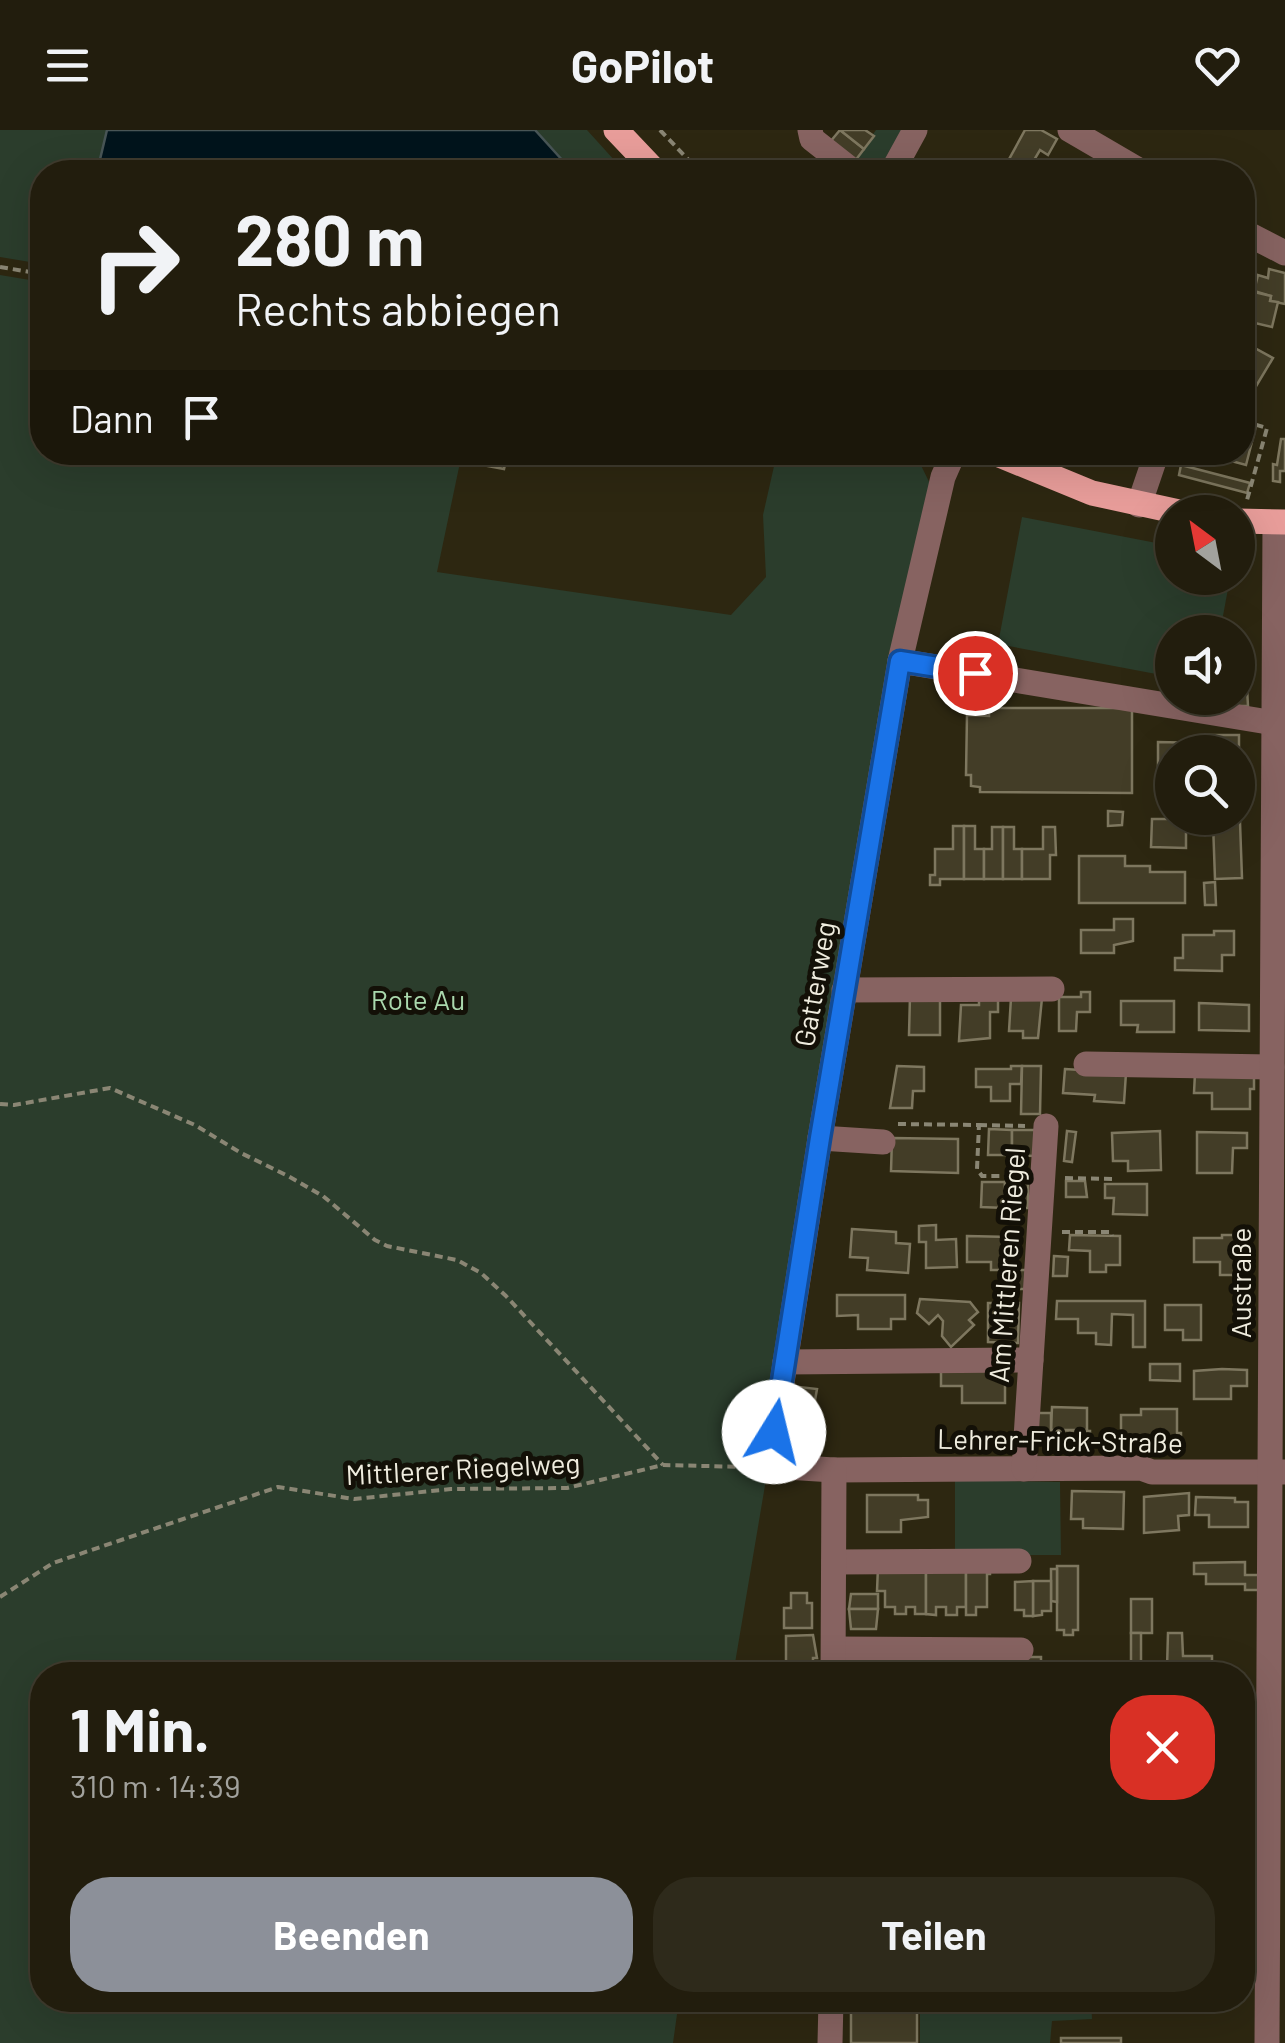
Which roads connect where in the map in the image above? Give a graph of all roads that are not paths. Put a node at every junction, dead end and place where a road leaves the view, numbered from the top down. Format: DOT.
graph roads {
  1 [pos="616,130"];
  2 [pos="810,130"];
  3 [pos="916,130"];
  4 [pos="1070,130"];
  5 [pos="645,160"];
  6 [pos="838,160"];
  7 [pos="899,160"];
  8 [pos="1121,160"];
  9 [pos="1255,237"];
  10 [pos="1285,252"];
  11 [pos="953,465"];
  12 [pos="1022,465"];
  13 [pos="1153,465"];
  14 [pos="1139,505"];
  15 [pos="1155,506"];
  16 [pos="1255,517"];
  17 [pos="1280,523"];
  18 [pos="900,661"];
  19 [pos="1274,723"];
  20 [pos="844,990"];
  21 [pos="1052,990"];
  22 [pos="1086,1064"];
  23 [pos="1272,1067"];
  24 [pos="1046,1126"];
  25 [pos="820,1138"];
  26 [pos="883,1142"];
  27 [pos="1278,1174"];
  28 [pos="1031,1360"];
  29 [pos="785,1362"];
  30 [pos="1024,1469"];
  31 [pos="834,1470"];
  32 [pos="1278,1472"];
  33 [pos="1019,1561"];
  34 [pos="834,1562"];
  35 [pos="1020,1650"];
  36 [pos="834,1662"];
  37 [pos="956,1662"];
  38 [pos="1274,1692"];
  39 [pos="1274,1766"];
  40 [pos="1277,1835"];
  41 [pos="1255,1880"];
  42 [pos="1276,1973"];
  43 [pos="831,2012"];
  44 [pos="830,2043"];
  45 [pos="1267,2043"];
  1 -- 5 [label="main road"];
  2 -- 6 [label="street"];
  3 -- 7 [label="street"];
  4 -- 8 [label="street"];
  9 -- 10 [label="street"];
  11 -- 18 [label="street, Gatterweg"];
  12 -- 14 [label="main road"];
  13 -- 14 [label="street"];
  14 -- 15 [label="main road"];
  16 -- 17 [label="main road"];
  17 -- 19 [label="street, Austraße"];
  18 -- 19 [label="street"];
  18 -- 20 [label="street, Gatterweg"];
  19 -- 23 [label="street, Austraße"];
  20 -- 21 [label="street"];
  20 -- 25 [label="street, Gatterweg"];
  22 -- 23 [label="street"];
  23 -- 27 [label="street, Austraße"];
  24 -- 28 [label="street, Am Mittleren Riegel"];
  25 -- 26 [label="street"];
  25 -- 29 [label="street, Gatterweg"];
  27 -- 32 [label="street, Austraße"];
  28 -- 29 [label="street"];
  28 -- 30 [label="street, Am Mittleren Riegel"];
  29 -- 31 [label="street, Gatterweg"];
  30 -- 31 [label="street, Lehrer-Frick-Straße"];
  30 -- 32 [label="street, Lehrer-Frick-Straße"];
  31 -- 34 [label="street"];
  32 -- 38 [label="street, Austraße"];
  33 -- 34 [label="street"];
  34 -- 36 [label="street"];
  35 -- 37 [label="street"];
  36 -- 37 [label="street"];
  38 -- 39 [label="street, Austraße"];
  39 -- 40 [label="street, Austraße"];
  40 -- 41 [label="street, Austraße"];
  41 -- 42 [label="street, Austraße"];
  42 -- 45 [label="street, Austraße"];
  43 -- 44 [label="street"];
}
